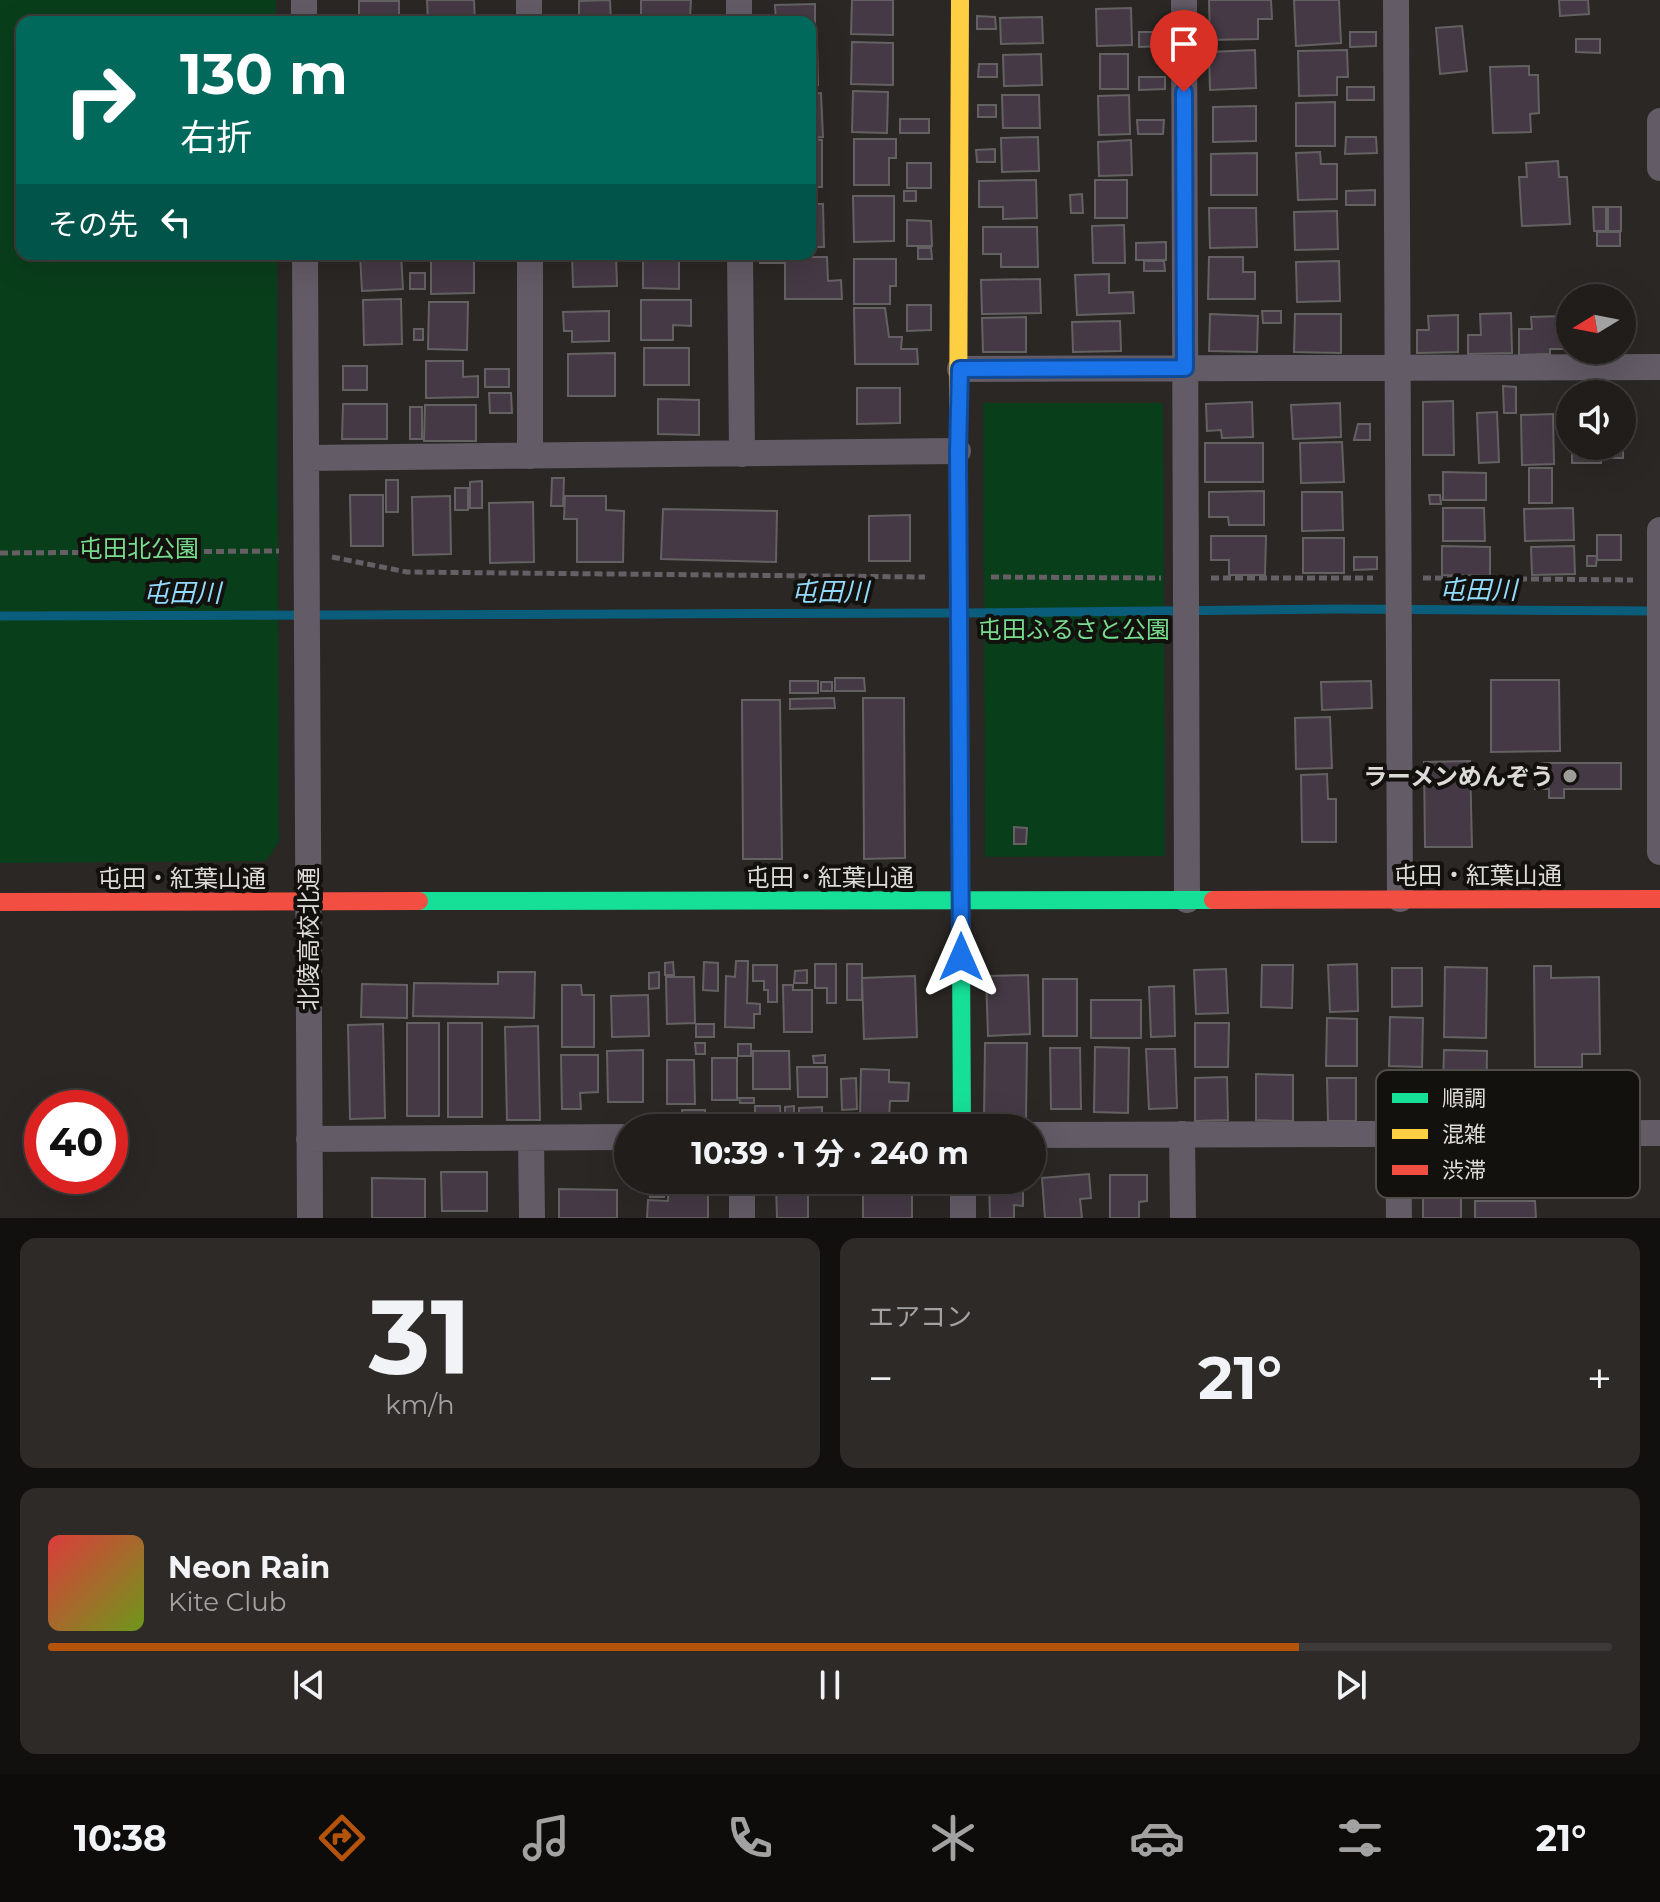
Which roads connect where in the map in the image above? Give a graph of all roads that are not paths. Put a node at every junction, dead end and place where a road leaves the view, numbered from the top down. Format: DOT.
graph roads {
  1 [pos="960,0"];
  2 [pos="1184,0"];
  3 [pos="1396,0"];
  4 [pos="1660,121"];
  5 [pos="1660,168"];
  6 [pos="305,260"];
  7 [pos="530,260"];
  8 [pos="740,260"];
  9 [pos="1660,367"];
  10 [pos="1185,368"];
  11 [pos="1398,368"];
  12 [pos="960,369"];
  13 [pos="958,451"];
  14 [pos="742,454"];
  15 [pos="530,456"];
  16 [pos="306,458"];
  17 [pos="1660,530"];
  18 [pos="1659,581"];
  19 [pos="1660,643"];
  20 [pos="1660,852"];
  21 [pos="1400,899"];
  22 [pos="1660,899"];
  23 [pos="961,900"];
  24 [pos="1187,900"];
  25 [pos="0,902"];
  26 [pos="308,902"];
  27 [pos="962,1114"];
  28 [pos="1640,1133"];
  29 [pos="1660,1133"];
  30 [pos="1182,1134"];
  31 [pos="1376,1134"];
  32 [pos="1046,1135"];
  33 [pos="614,1137"];
  34 [pos="531,1138"];
  35 [pos="309,1139"];
  36 [pos="742,1194"];
  37 [pos="963,1194"];
  38 [pos="1399,1198"];
  39 [pos="310,1218"];
  40 [pos="532,1218"];
  41 [pos="742,1218"];
  42 [pos="963,1218"];
  43 [pos="1183,1218"];
  44 [pos="1399,1218"];
  1 -- 12 [label="street"];
  2 -- 10 [label="street"];
  3 -- 11 [label="street"];
  4 -- 5 [label="street"];
  6 -- 16 [label="street"];
  7 -- 15 [label="street"];
  8 -- 14 [label="street"];
  9 -- 11 [label="street"];
  10 -- 11 [label="street"];
  10 -- 12 [label="street"];
  10 -- 24 [label="street"];
  11 -- 21 [label="street"];
  12 -- 13 [label="street"];
  13 -- 14 [label="street"];
  13 -- 23 [label="street"];
  14 -- 15 [label="street"];
  15 -- 16 [label="street"];
  16 -- 26 [label="street, 北陵高校北通"];
  17 -- 18 [label="street"];
  18 -- 19 [label="street"];
  19 -- 20 [label="street"];
  21 -- 22 [label="street, 屯田・紅葉山通"];
  21 -- 24 [label="street, 屯田・紅葉山通"];
  23 -- 24 [label="street, 屯田・紅葉山通"];
  23 -- 26 [label="street, 屯田・紅葉山通"];
  23 -- 27 [label="street"];
  25 -- 26 [label="street, 屯田・紅葉山通"];
  26 -- 35 [label="street, 北陵高校北通"];
  28 -- 29 [label="street"];
  30 -- 31 [label="street"];
  30 -- 32 [label="street"];
  30 -- 43 [label="street"];
  33 -- 34 [label="street"];
  34 -- 35 [label="street"];
  34 -- 40 [label="street"];
  35 -- 39 [label="street, 北陵高校北通"];
  36 -- 41 [label="street"];
  37 -- 42 [label="street"];
  38 -- 44 [label="street"];
}
